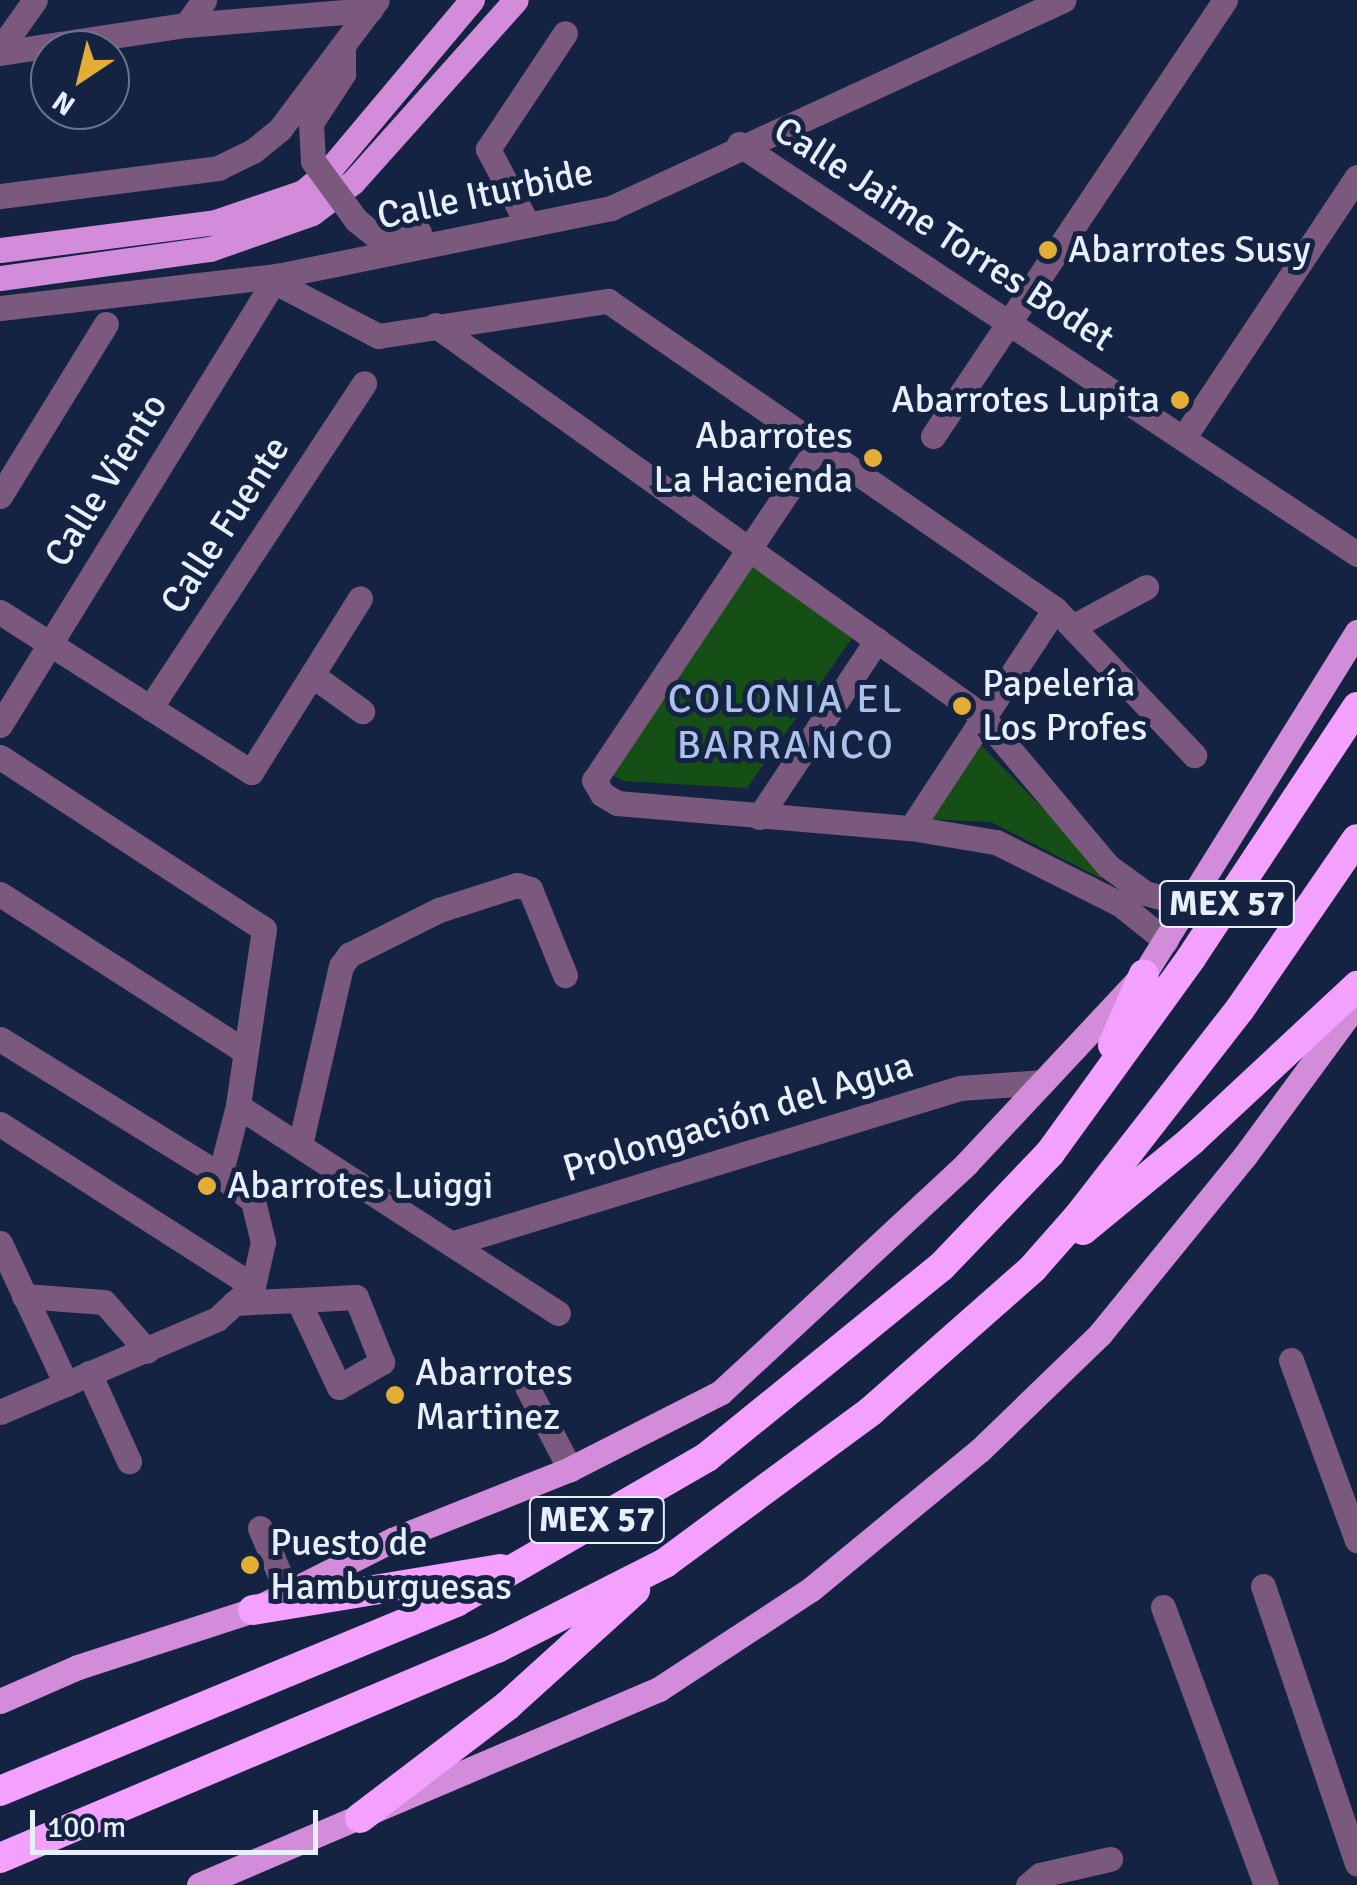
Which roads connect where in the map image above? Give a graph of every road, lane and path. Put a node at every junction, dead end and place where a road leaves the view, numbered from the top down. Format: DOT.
graph roads {
  1 [pos="36,0"];
  2 [pos="204,0"];
  3 [pos="472,0"];
  4 [pos="516,0"];
  5 [pos="1064,0"];
  6 [pos="1225,0"];
  7 [pos="374,5"];
  8 [pos="186,25"];
  9 [pos="565,33"];
  10 [pos="343,47"];
  11 [pos="0,51"];
  12 [pos="740,144"];
  13 [pos="1357,177"];
  14 [pos="0,196"];
  15 [pos="528,225"];
  16 [pos="475,236"];
  17 [pos="0,250"];
  18 [pos="0,278"];
  19 [pos="275,279"];
  20 [pos="0,308"];
  21 [pos="1008,322"];
  22 [pos="106,324"];
  23 [pos="435,324"];
  24 [pos="364,383"];
  25 [pos="932,436"];
  26 [pos="1184,437"];
  27 [pos="820,443"];
  28 [pos="0,496"];
  29 [pos="749,547"];
  30 [pos="1357,554"];
  31 [pos="1146,588"];
  32 [pos="360,598"];
  33 [pos="0,612"];
  34 [pos="1064,618"];
  35 [pos="1357,632"];
  36 [pos="877,640"];
  37 [pos="49,643"];
  38 [pos="312,675"];
  39 [pos="150,708"];
  40 [pos="1357,708"];
  41 [pos="362,711"];
  42 [pos="980,714"];
  43 [pos="0,725"];
  44 [pos="1194,755"];
  45 [pos="0,756"];
  46 [pos="759,817"];
  47 [pos="911,828"];
  48 [pos="1357,838"];
  49 [pos="0,894"];
  50 [pos="1190,905"];
  51 [pos="1166,941"];
  52 [pos="1144,974"];
  53 [pos="565,976"];
  54 [pos="1357,986"];
  55 [pos="1357,1004"];
  56 [pos="0,1038"];
  57 [pos="244,1051"];
  58 [pos="1044,1082"];
  59 [pos="1092,1096"];
  60 [pos="238,1106"];
  61 [pos="0,1124"];
  62 [pos="300,1144"];
  63 [pos="220,1174"];
  64 [pos="457,1242"];
  65 [pos="2,1254"];
  66 [pos="1033,1268"];
  67 [pos="243,1294"];
  68 [pos="24,1296"];
  69 [pos="298,1300"];
  70 [pos="558,1314"];
  71 [pos="147,1351"];
  72 [pos="1291,1360"];
  73 [pos="78,1378"];
  74 [pos="527,1388"];
  75 [pos="0,1412"];
  76 [pos="130,1460"];
  77 [pos="570,1469"];
  78 [pos="260,1528"];
  79 [pos="1357,1540"];
  80 [pos="665,1563"];
  81 [pos="519,1566"];
  82 [pos="1262,1586"];
  83 [pos="287,1592"];
  84 [pos="1163,1607"];
  85 [pos="253,1610"];
  86 [pos="0,1701"];
  87 [pos="0,1791"];
  88 [pos="360,1818"];
  89 [pos="0,1858"];
  90 [pos="1110,1859"];
  91 [pos="1357,1864"];
  92 [pos="207,1884"];
  93 [pos="1028,1885"];
  94 [pos="1266,1885"];
  1 -- 11 [label="street"];
  2 -- 8 [label="street"];
  3 -- 17 [label="main road"];
  4 -- 18 [label="main road"];
  5 -- 12 [label="street, Calle Iturbide"];
  6 -- 21 [label="street"];
  7 -- 8 [label="street"];
  7 -- 10 [label="street"];
  8 -- 11 [label="street"];
  9 -- 15 [label="street"];
  10 -- 14 [label="street"];
  10 -- 16 [label="street, bridge"];
  12 -- 15 [label="street, Calle Iturbide"];
  12 -- 21 [label="street, Calle Jaime Torres Bodet"];
  13 -- 26 [label="street"];
  15 -- 16 [label="street, Calle Iturbide"];
  16 -- 19 [label="street, Calle Iturbide"];
  19 -- 20 [label="street, Calle Iturbide"];
  19 -- 23 [label="street"];
  19 -- 37 [label="street, Calle Viento"];
  21 -- 25 [label="street"];
  21 -- 26 [label="street, Calle Jaime Torres Bodet"];
  22 -- 28 [label="street"];
  23 -- 27 [label="street"];
  23 -- 29 [label="street"];
  24 -- 39 [label="street, Calle Fuente"];
  26 -- 30 [label="street, Calle Jaime Torres Bodet"];
  27 -- 29 [label="street"];
  27 -- 34 [label="street"];
  29 -- 36 [label="street"];
  29 -- 46 [label="street"];
  31 -- 34 [label="street"];
  32 -- 38 [label="street"];
  33 -- 37 [label="street"];
  34 -- 42 [label="street"];
  34 -- 44 [label="street"];
  35 -- 50 [label="main road"];
  36 -- 42 [label="street"];
  36 -- 46 [label="street"];
  37 -- 39 [label="street"];
  37 -- 43 [label="street, Calle Viento"];
  38 -- 39 [label="street"];
  38 -- 41 [label="street"];
  40 -- 59 [label="highway, MEX 57"];
  42 -- 47 [label="street"];
  42 -- 50 [label="street"];
  45 -- 57 [label="street"];
  46 -- 47 [label="street"];
  47 -- 51 [label="street"];
  48 -- 66 [label="highway, MEX 57"];
  49 -- 57 [label="street"];
  50 -- 51 [label="main road"];
  51 -- 52 [label="main road"];
  52 -- 58 [label="main road"];
  52 -- 59 [label="highway"];
  53 -- 62 [label="street"];
  54 -- 66 [label="highway"];
  55 -- 88 [label="main road"];
  56 -- 63 [label="street"];
  57 -- 60 [label="street"];
  58 -- 64 [label="street, Prolongación del Agua"];
  58 -- 77 [label="main road"];
  59 -- 81 [label="highway, MEX 57"];
  60 -- 62 [label="street"];
  60 -- 63 [label="street"];
  61 -- 67 [label="street"];
  62 -- 64 [label="street"];
  63 -- 67 [label="street"];
  64 -- 70 [label="street"];
  65 -- 68 [label="street"];
  66 -- 80 [label="highway, MEX 57"];
  67 -- 69 [label="street"];
  67 -- 71 [label="street"];
  68 -- 71 [label="street"];
  68 -- 73 [label="street"];
  69 -- 69 [label="street"];
  71 -- 73 [label="street"];
  72 -- 79 [label="street"];
  73 -- 75 [label="street"];
  73 -- 76 [label="street"];
  74 -- 77 [label="street"];
  77 -- 83 [label="main road"];
  78 -- 83 [label="street"];
  80 -- 88 [label="highway"];
  80 -- 89 [label="highway, MEX 57"];
  81 -- 85 [label="highway"];
  81 -- 87 [label="highway, MEX 57"];
  82 -- 91 [label="street"];
  83 -- 85 [label="main road"];
  84 -- 94 [label="street"];
  85 -- 86 [label="main road"];
  88 -- 92 [label="main road"];
  90 -- 93 [label="street"];
}
